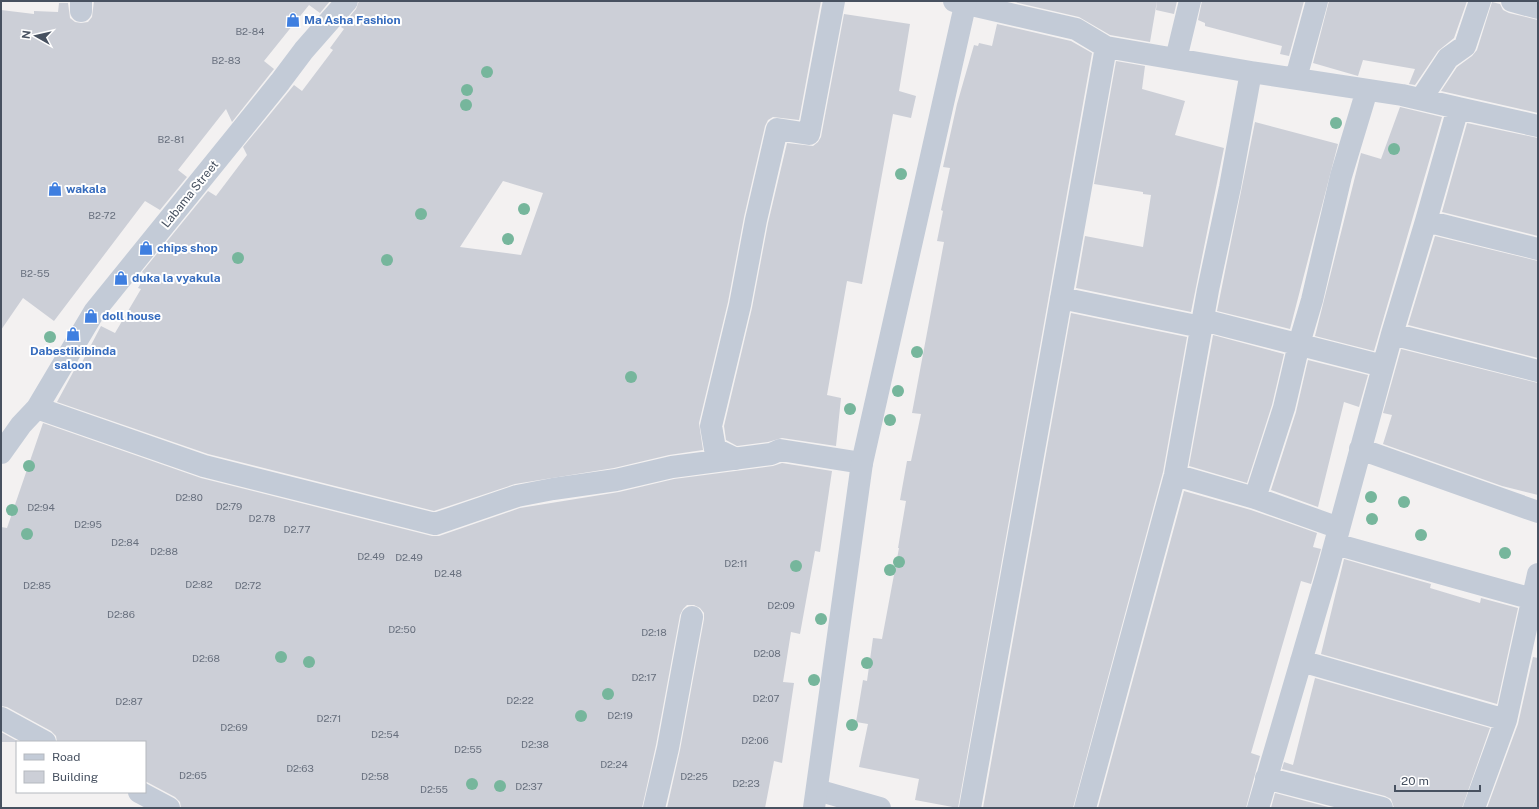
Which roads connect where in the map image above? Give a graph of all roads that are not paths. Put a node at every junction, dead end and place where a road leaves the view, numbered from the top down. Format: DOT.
graph roads {
  1 [pos="834,1"];
  2 [pos="1190,1"];
  3 [pos="1317,1"];
  4 [pos="1480,1"];
  5 [pos="1512,1"];
  6 [pos="962,2"];
  7 [pos="341,3"];
  8 [pos="1538,8"];
  9 [pos="1106,47"];
  10 [pos="1176,59"];
  11 [pos="1251,72"];
  12 [pos="1296,78"];
  13 [pos="1367,90"];
  14 [pos="1421,99"];
  15 [pos="1458,108"];
  16 [pos="1538,126"];
  17 [pos="1426,220"];
  18 [pos="1538,249"];
  19 [pos="1061,298"];
  20 [pos="1202,324"];
  21 [pos="1392,334"];
  22 [pos="1299,344"];
  23 [pos="1383,366"];
  24 [pos="1538,371"];
  25 [pos="37,408"];
  26 [pos="1360,449"];
  27 [pos="1,453"];
  28 [pos="736,459"];
  29 [pos="862,463"];
  30 [pos="1175,475"];
  31 [pos="1254,498"];
  32 [pos="1538,512"];
  33 [pos="1337,536"];
  34 [pos="1538,574"];
  35 [pos="1533,599"];
  36 [pos="692,617"];
  37 [pos="1301,661"];
  38 [pos="1,718"];
  39 [pos="1506,720"];
  40 [pos="42,741"];
  41 [pos="1266,778"];
  42 [pos="141,793"];
  43 [pos="815,799"];
  44 [pos="169,808"];
  45 [pos="654,808"];
  46 [pos="880,808"];
  47 [pos="970,808"];
  48 [pos="1085,808"];
  49 [pos="1258,808"];
  50 [pos="1382,808"];
  51 [pos="1474,808"];
  1 -- 28 [label="street"];
  2 -- 10 [label="street"];
  3 -- 12 [label="street"];
  4 -- 14 [label="street"];
  5 -- 8 [label="street"];
  6 -- 9 [label="street"];
  6 -- 29 [label="street"];
  7 -- 25 [label="street, Labama Street"];
  9 -- 10 [label="street"];
  9 -- 19 [label="street"];
  10 -- 11 [label="street"];
  11 -- 12 [label="street"];
  11 -- 20 [label="street"];
  12 -- 13 [label="street"];
  13 -- 14 [label="street"];
  13 -- 22 [label="street"];
  14 -- 15 [label="street"];
  15 -- 16 [label="street"];
  15 -- 17 [label="street"];
  17 -- 18 [label="street"];
  17 -- 21 [label="street"];
  19 -- 20 [label="street"];
  19 -- 47 [label="street"];
  20 -- 22 [label="street"];
  20 -- 30 [label="street"];
  21 -- 23 [label="street"];
  21 -- 24 [label="street"];
  22 -- 23 [label="street"];
  22 -- 31 [label="street"];
  23 -- 26 [label="street"];
  25 -- 27 [label="street, Labama Street"];
  25 -- 28 [label="street"];
  26 -- 32 [label="street"];
  26 -- 33 [label="street"];
  28 -- 29 [label="street"];
  29 -- 43 [label="street"];
  30 -- 31 [label="street"];
  30 -- 48 [label="street"];
  31 -- 33 [label="street"];
  33 -- 35 [label="street"];
  33 -- 37 [label="street"];
  34 -- 35 [label="street"];
  35 -- 39 [label="street"];
  36 -- 45 [label="street"];
  37 -- 39 [label="street"];
  37 -- 41 [label="street"];
  38 -- 40 [label="street"];
  39 -- 51 [label="street"];
  41 -- 49 [label="street"];
  41 -- 50 [label="street"];
  42 -- 44 [label="street"];
  43 -- 46 [label="street"];
}
